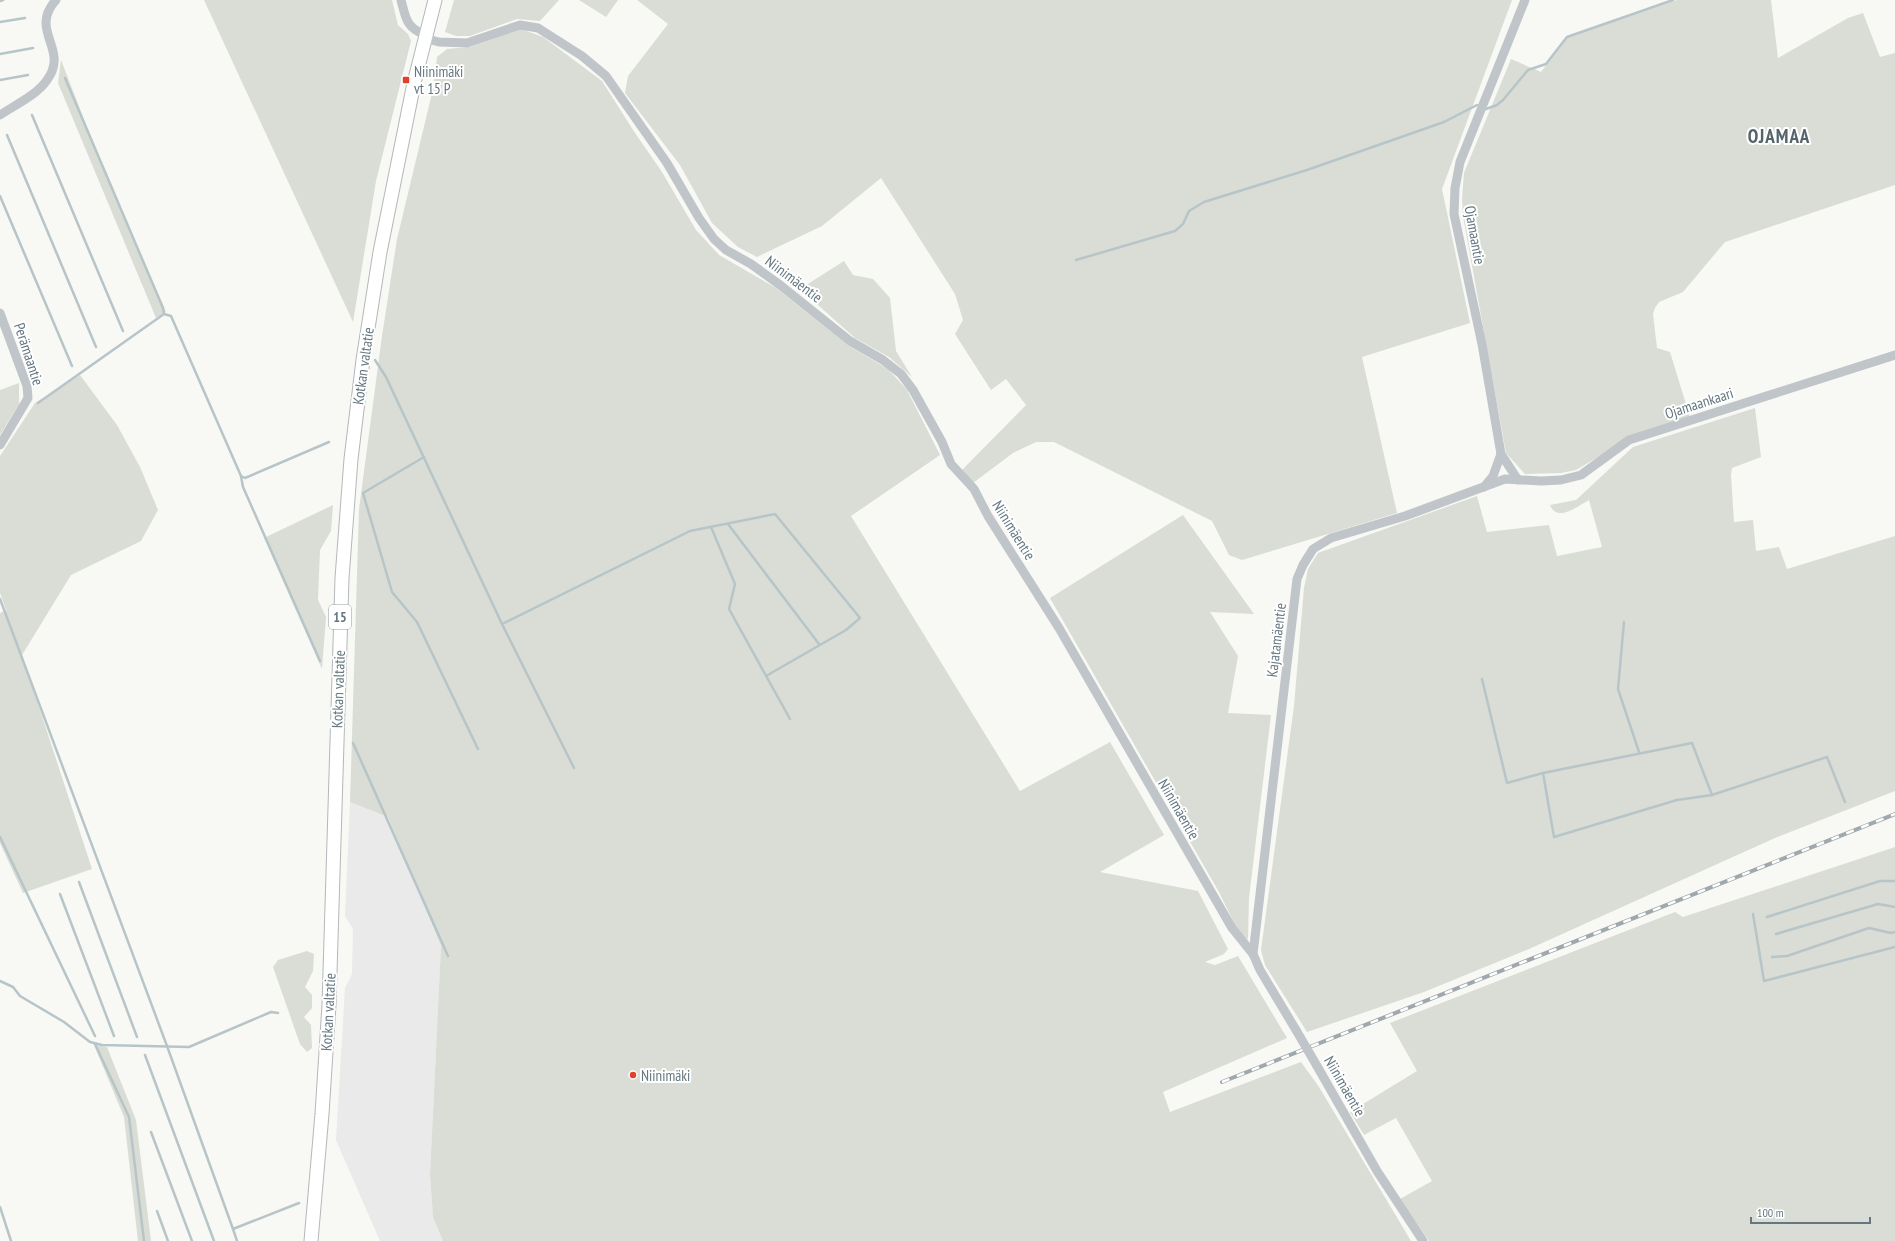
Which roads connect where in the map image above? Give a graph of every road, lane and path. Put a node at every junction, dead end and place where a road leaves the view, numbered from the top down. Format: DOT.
graph roads {
  1 [pos="56,0"];
  2 [pos="401,0"];
  3 [pos="435,0"];
  4 [pos="1526,0"];
  5 [pos="425,37"];
  6 [pos="0,115"];
  7 [pos="0,313"];
  8 [pos="1895,355"];
  9 [pos="0,445"];
  10 [pos="1501,454"];
  11 [pos="1518,480"];
  12 [pos="1483,488"];
  13 [pos="1253,954"];
  14 [pos="310,1241"];
  15 [pos="1423,1241"];
  1 -- 6 [label="street"];
  2 -- 5 [label="street"];
  3 -- 5 [label="highway, Kotkan valtatie / 15"];
  4 -- 10 [label="street, Ojamaantie"];
  5 -- 13 [label="street, Niinimäentie"];
  5 -- 14 [label="highway, Kotkan valtatie / 15"];
  7 -- 9 [label="street, Perämaantie"];
  8 -- 11 [label="street, Ojamaankaari"];
  10 -- 11 [label="street, Ojamaantie"];
  10 -- 12 [label="street"];
  11 -- 12 [label="street, Kajatamäentie"];
  12 -- 13 [label="street, Kajatamäentie"];
  13 -- 15 [label="street, Niinimäentie, bridge"];
}
